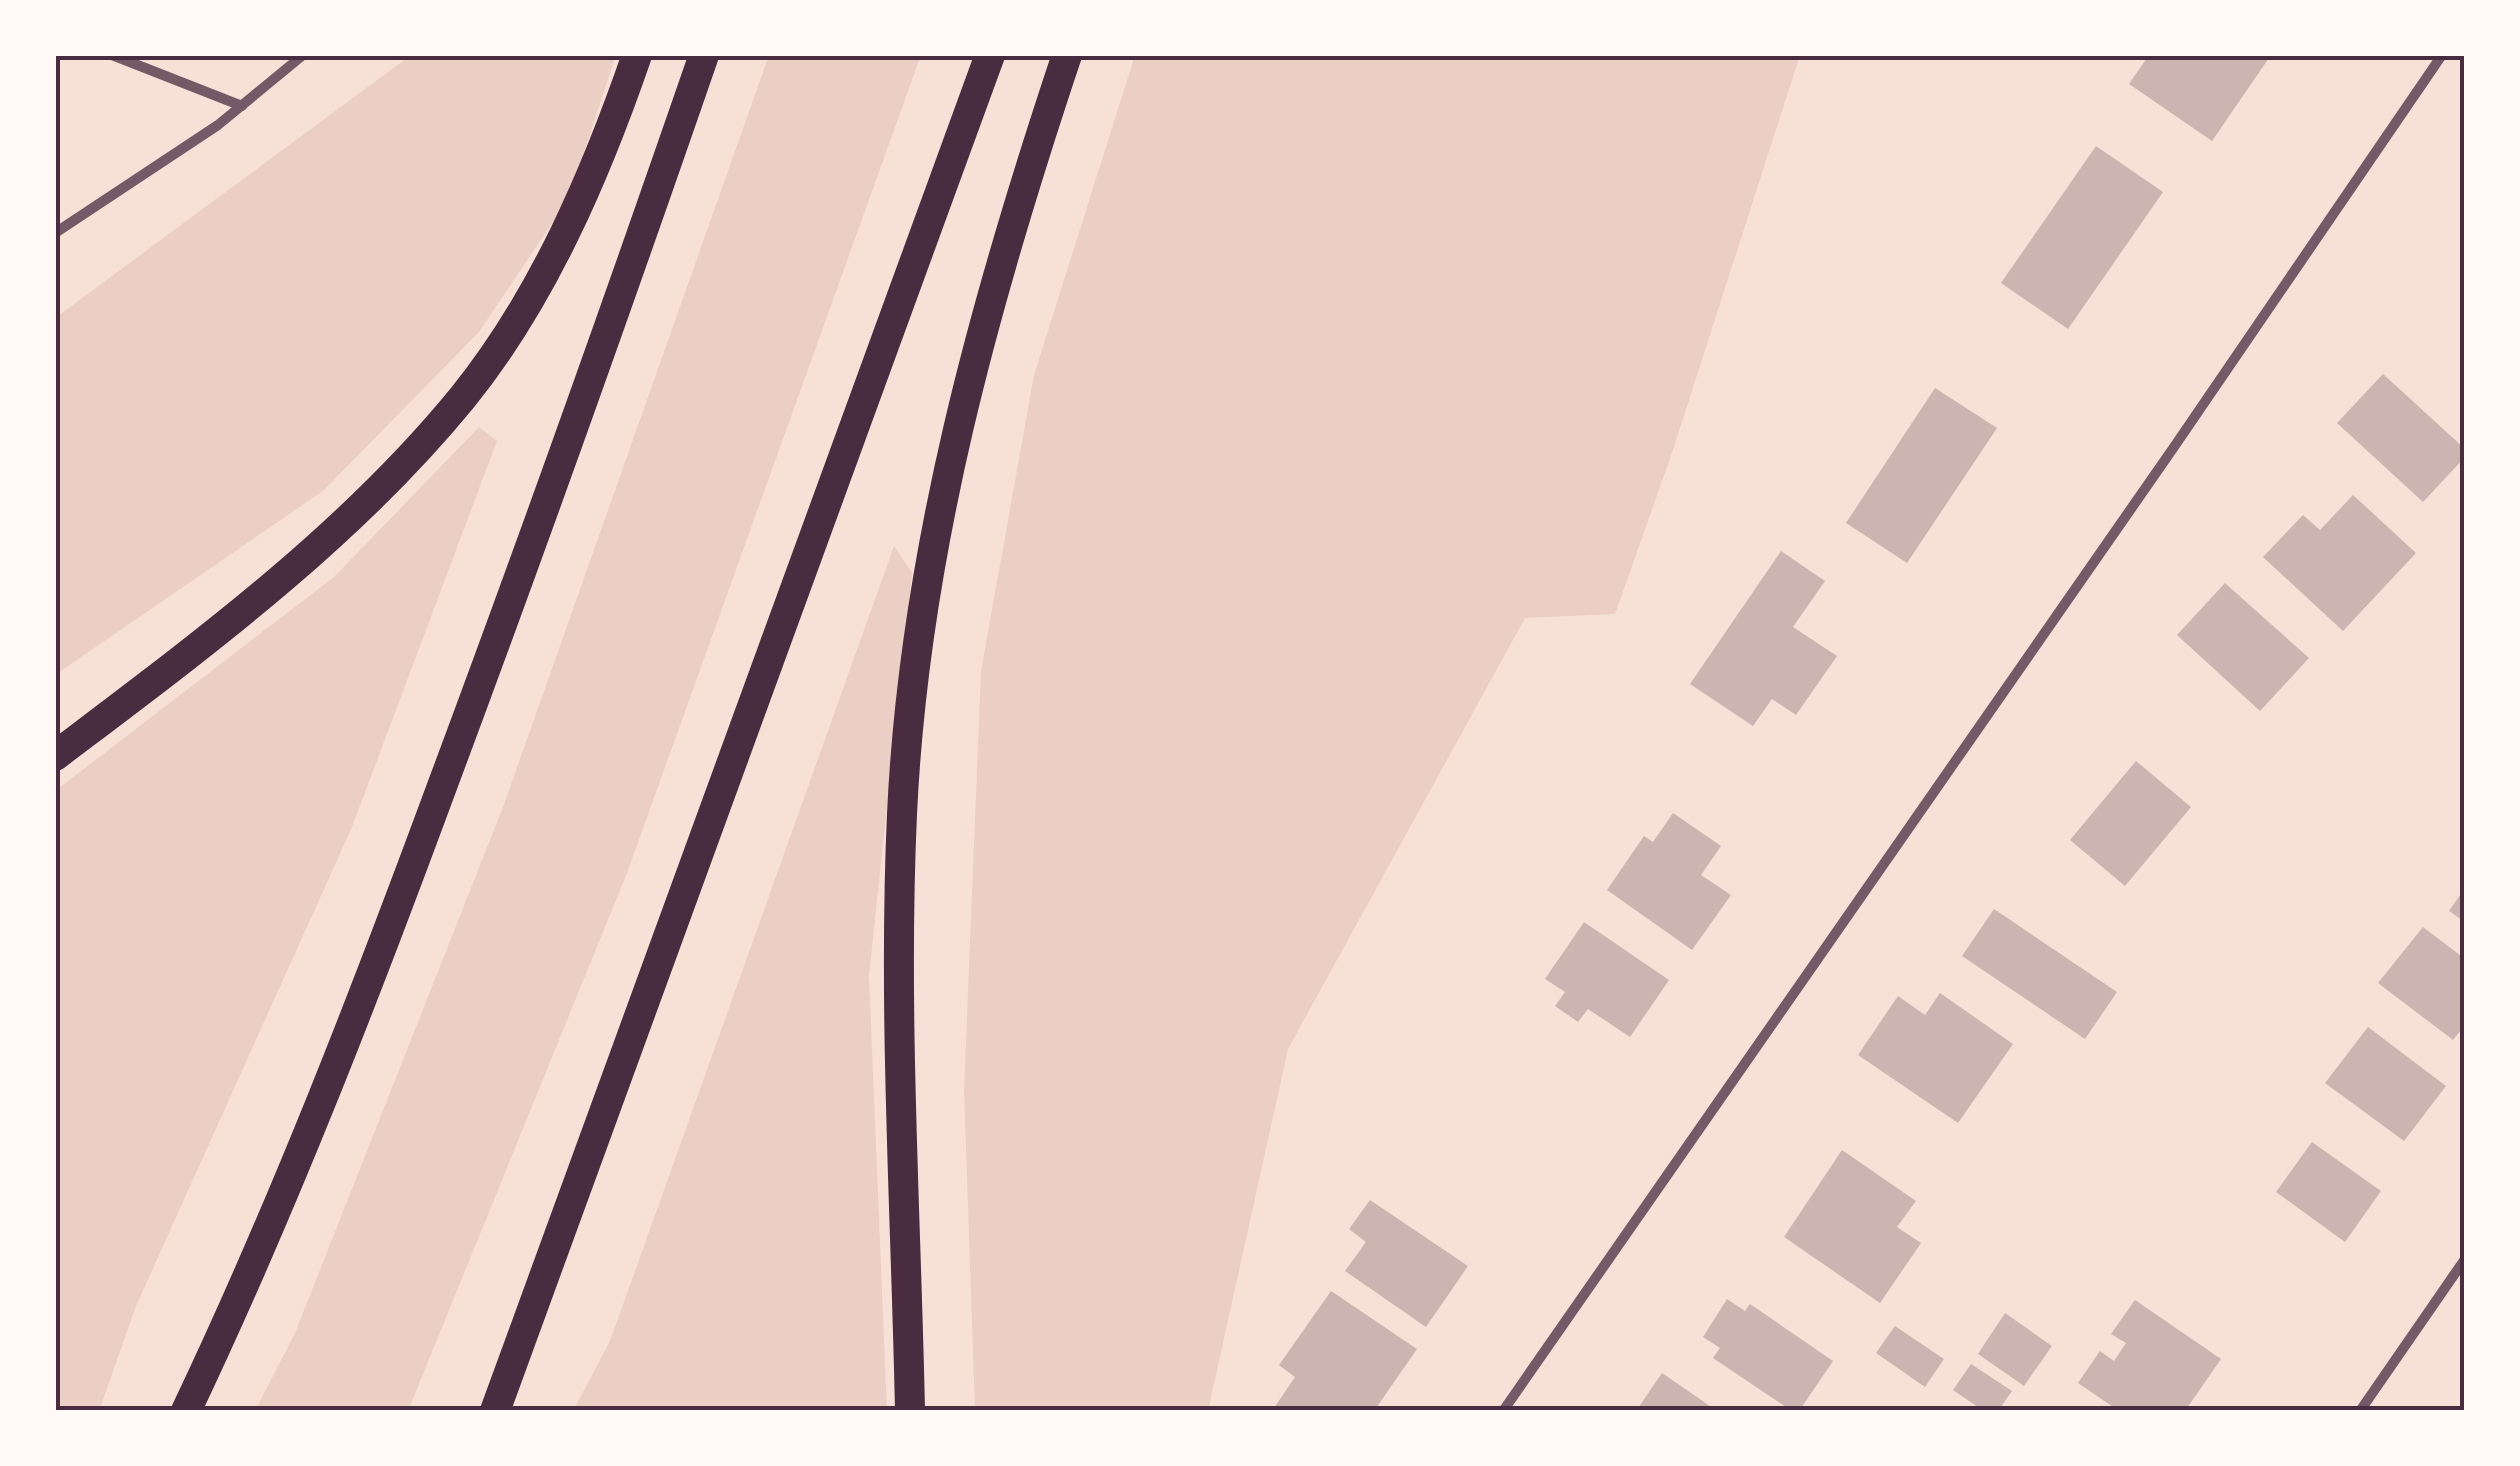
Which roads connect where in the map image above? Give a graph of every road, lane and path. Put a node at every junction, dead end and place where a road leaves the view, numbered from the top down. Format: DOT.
graph roads {
  1 [pos="112,55"];
  2 [pos="304,55"];
  3 [pos="637,55"];
  4 [pos="704,55"];
  5 [pos="990,55"];
  6 [pos="1067,55"];
  7 [pos="2442,55"];
  8 [pos="242,106"];
  9 [pos="55,234"];
  10 [pos="55,756"];
  11 [pos="2465,1259"];
  12 [pos="186,1411"];
  13 [pos="495,1411"];
  14 [pos="910,1411"];
  15 [pos="1503,1411"];
  16 [pos="2360,1411"];
  1 -- 8 [label="street"];
  2 -- 8 [label="street"];
  3 -- 10 [label="highway"];
  4 -- 12 [label="highway"];
  5 -- 13 [label="highway"];
  6 -- 14 [label="highway"];
  7 -- 15 [label="street"];
  8 -- 9 [label="street"];
  11 -- 16 [label="street"];
}
